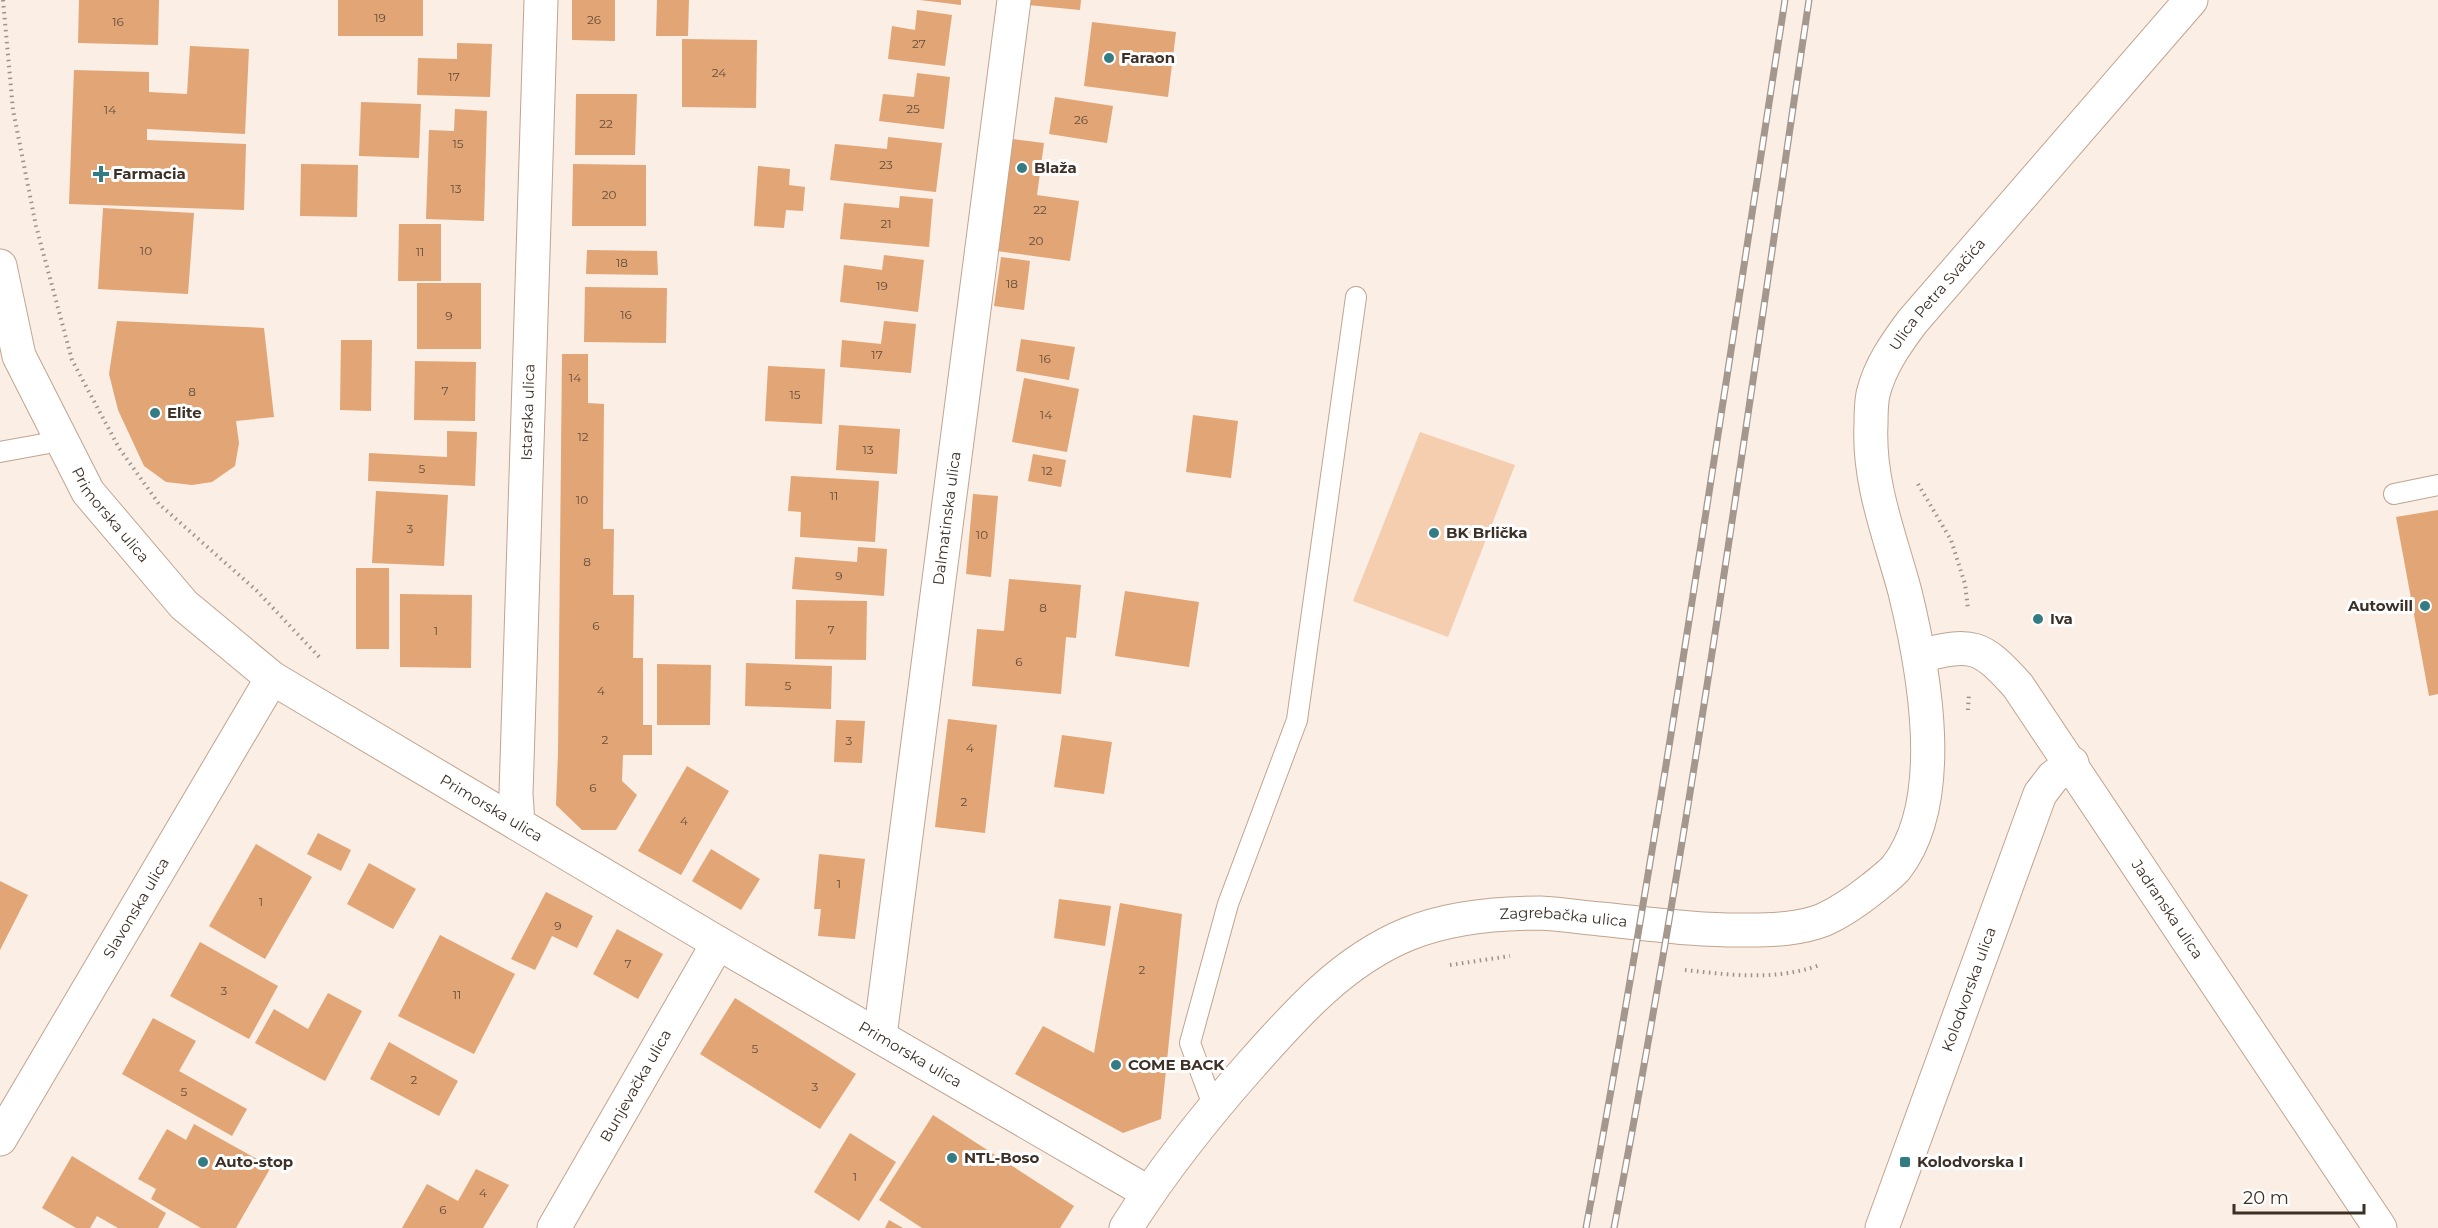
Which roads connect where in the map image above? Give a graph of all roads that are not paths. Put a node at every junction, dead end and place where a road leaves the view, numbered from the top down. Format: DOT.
graph roads {
  1 [pos="541,0"];
  2 [pos="1014,0"];
  3 [pos="2191,0"];
  4 [pos="0,266"];
  5 [pos="1356,297"];
  6 [pos="60,441"];
  7 [pos="0,452"];
  8 [pos="2438,485"];
  9 [pos="2394,494"];
  10 [pos="1919,656"];
  11 [pos="272,678"];
  12 [pos="2072,763"];
  13 [pos="518,824"];
  14 [pos="718,943"];
  15 [pos="880,1036"];
  16 [pos="1214,1107"];
  17 [pos="0,1138"];
  18 [pos="1149,1192"];
  19 [pos="554,1228"];
  20 [pos="1126,1228"];
  21 [pos="1882,1228"];
  22 [pos="2379,1228"];
  1 -- 13 [label="street, Istarska ulica"];
  2 -- 15 [label="street, Dalmatinska ulica"];
  3 -- 10 [label="street, Ulica Petra Svačića"];
  4 -- 6 [label="street, Primorska ulica"];
  5 -- 16 [label="lane"];
  6 -- 7 [label="lane"];
  6 -- 11 [label="street, Primorska ulica"];
  8 -- 9 [label="lane"];
  10 -- 12 [label="street, Jadranska ulica"];
  10 -- 16 [label="street, Zagrebačka ulica"];
  11 -- 13 [label="street, Primorska ulica"];
  11 -- 17 [label="street, Slavonska ulica"];
  12 -- 21 [label="street, Kolodvorska ulica"];
  12 -- 22 [label="street, Jadranska ulica"];
  13 -- 14 [label="street, Primorska ulica"];
  14 -- 15 [label="street, Primorska ulica"];
  14 -- 19 [label="street, Bunjevačka ulica"];
  15 -- 18 [label="street, Primorska ulica"];
  16 -- 18 [label="street, Zagrebačka ulica"];
  18 -- 20 [label="street, Zagrebačka ulica"];
}
